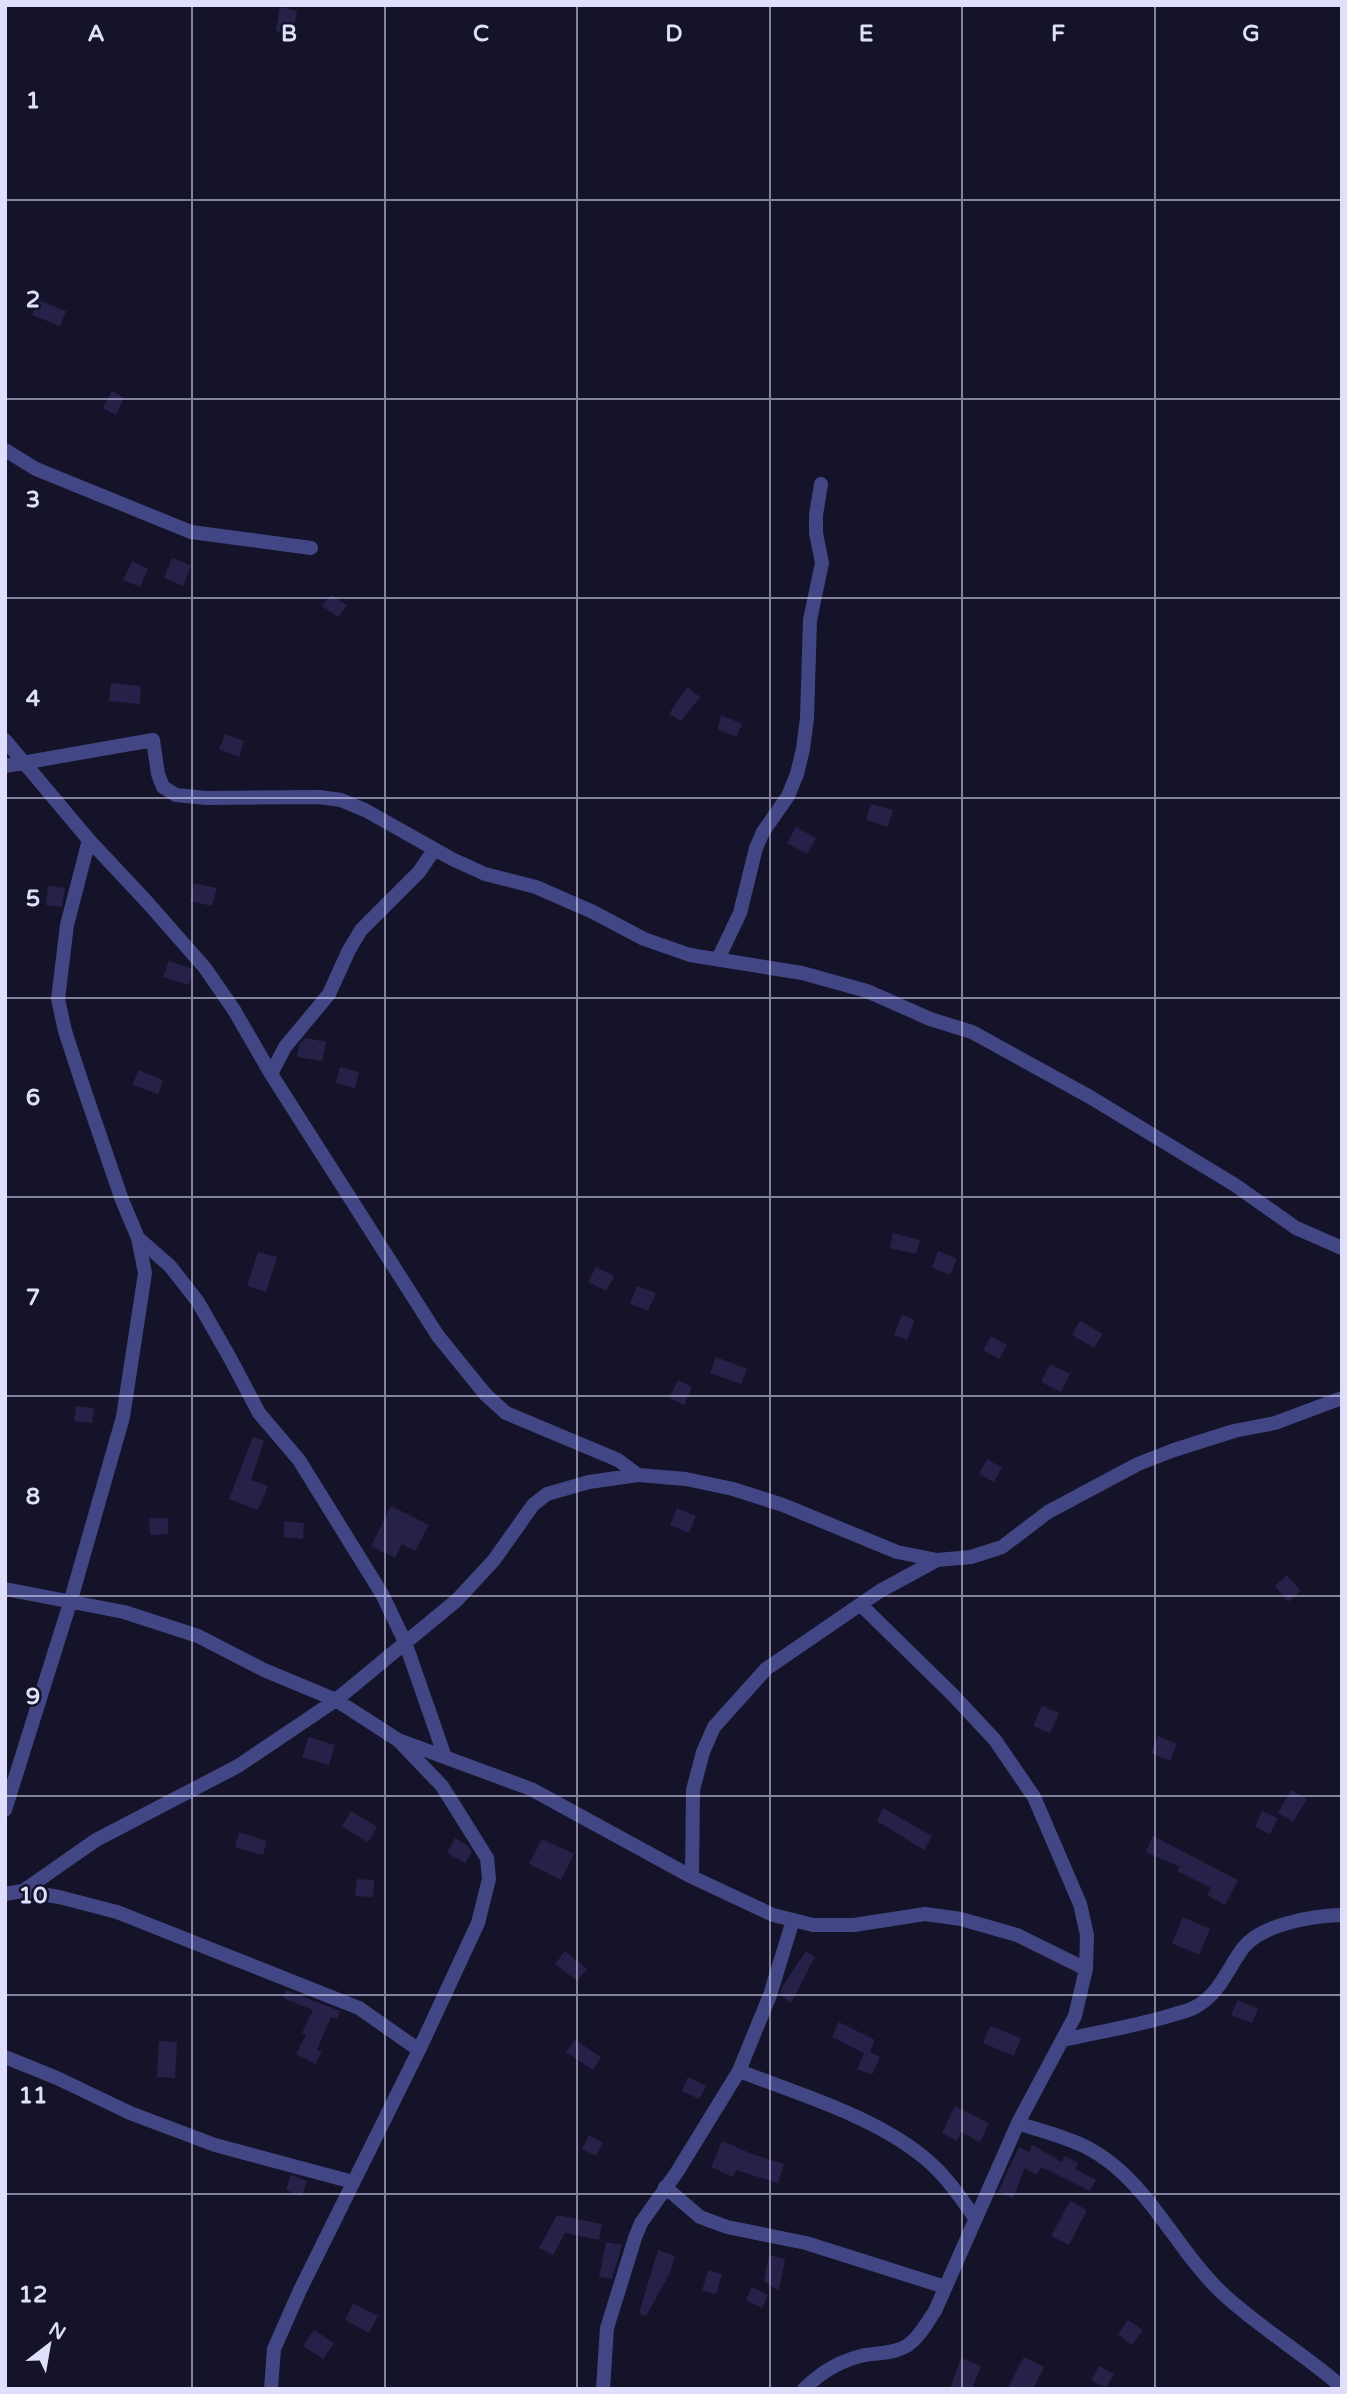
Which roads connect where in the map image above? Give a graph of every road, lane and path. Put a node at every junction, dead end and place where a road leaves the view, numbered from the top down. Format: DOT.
graph roads {
  1 [pos="5,450"];
  2 [pos="821,484"];
  3 [pos="311,548"];
  4 [pos="5,740"];
  5 [pos="24,762"];
  6 [pos="5,766"];
  7 [pos="89,840"];
  8 [pos="434,849"];
  9 [pos="718,959"];
  10 [pos="271,1074"];
  11 [pos="138,1238"];
  12 [pos="1342,1248"];
  13 [pos="1342,1398"];
  14 [pos="638,1475"];
  15 [pos="937,1560"];
  16 [pos="5,1589"];
  17 [pos="70,1603"];
  18 [pos="861,1605"];
  19 [pos="405,1642"];
  20 [pos="336,1700"];
  21 [pos="398,1740"];
  22 [pos="445,1758"];
  23 [pos="5,1810"];
  24 [pos="692,1877"];
  25 [pos="23,1891"];
  26 [pos="5,1894"];
  27 [pos="1342,1915"];
  28 [pos="793,1920"];
  29 [pos="1086,1969"];
  30 [pos="1063,2040"];
  31 [pos="419,2050"];
  32 [pos="5,2057"];
  33 [pos="739,2071"];
  34 [pos="1018,2123"];
  35 [pos="353,2182"];
  36 [pos="665,2188"];
  37 [pos="975,2218"];
  38 [pos="945,2287"];
  39 [pos="1342,2387"];
  40 [pos="271,2389"];
  41 [pos="603,2389"];
  42 [pos="804,2389"];
  1 -- 3 [label="street"];
  2 -- 9 [label="street"];
  4 -- 5 [label="street"];
  5 -- 6 [label="street"];
  5 -- 7 [label="street"];
  5 -- 8 [label="street"];
  7 -- 10 [label="street"];
  7 -- 11 [label="street"];
  8 -- 9 [label="street"];
  8 -- 10 [label="street"];
  9 -- 12 [label="street"];
  10 -- 14 [label="street"];
  11 -- 17 [label="street"];
  11 -- 19 [label="street"];
  13 -- 15 [label="street"];
  14 -- 15 [label="street"];
  14 -- 19 [label="street"];
  15 -- 18 [label="street"];
  16 -- 17 [label="street"];
  17 -- 20 [label="street"];
  17 -- 23 [label="street"];
  18 -- 24 [label="street"];
  18 -- 29 [label="street"];
  19 -- 20 [label="street"];
  19 -- 22 [label="street"];
  20 -- 21 [label="street"];
  20 -- 25 [label="street"];
  21 -- 22 [label="street"];
  21 -- 31 [label="street"];
  22 -- 24 [label="street"];
  24 -- 28 [label="street"];
  25 -- 26 [label="street"];
  25 -- 31 [label="street"];
  27 -- 30 [label="street"];
  28 -- 29 [label="street"];
  28 -- 33 [label="street"];
  29 -- 30 [label="street"];
  30 -- 34 [label="street"];
  31 -- 35 [label="street"];
  32 -- 35 [label="street"];
  33 -- 36 [label="street"];
  33 -- 37 [label="street"];
  34 -- 37 [label="street"];
  34 -- 39 [label="street"];
  35 -- 40 [label="street"];
  36 -- 38 [label="street"];
  36 -- 41 [label="street"];
  37 -- 38 [label="street"];
  38 -- 42 [label="street"];
}
